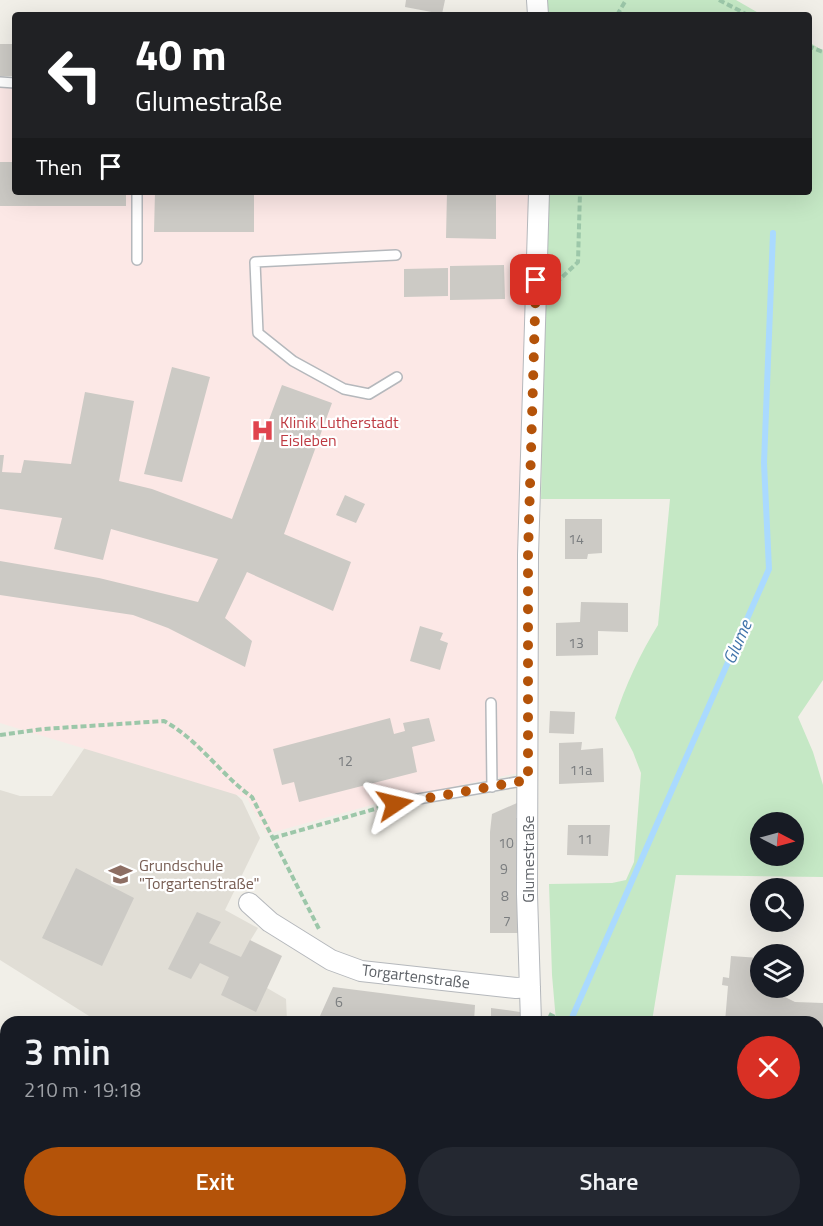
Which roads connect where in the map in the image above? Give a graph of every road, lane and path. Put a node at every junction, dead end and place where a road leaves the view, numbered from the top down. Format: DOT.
graph roads {
  1 [pos="719,0"];
  2 [pos="742,12"];
  3 [pos="137,195"];
  4 [pos="539,195"];
  5 [pos="580,195"];
  6 [pos="396,255"];
  7 [pos="137,260"];
  8 [pos="536,302"];
  9 [pos="397,377"];
  10 [pos="491,703"];
  11 [pos="0,735"];
  12 [pos="528,780"];
  13 [pos="492,787"];
  14 [pos="395,804"];
  15 [pos="273,838"];
  16 [pos="249,903"];
  17 [pos="310,908"];
  18 [pos="530,987"];
  19 [pos="531,1016"];
  1 -- 2 [label="path"];
  3 -- 7 [label="lane"];
  4 -- 8 [label="street, Glumestraße"];
  5 -- 8 [label="path"];
  6 -- 9 [label="lane"];
  8 -- 12 [label="street, Glumestraße"];
  10 -- 13 [label="lane"];
  11 -- 15 [label="path"];
  12 -- 13 [label="lane"];
  12 -- 18 [label="street, Glumestraße"];
  13 -- 14 [label="lane"];
  14 -- 15 [label="path"];
  15 -- 17 [label="path"];
  16 -- 18 [label="street, Torgartenstraße"];
  18 -- 19 [label="street, Glumestraße"];
}
